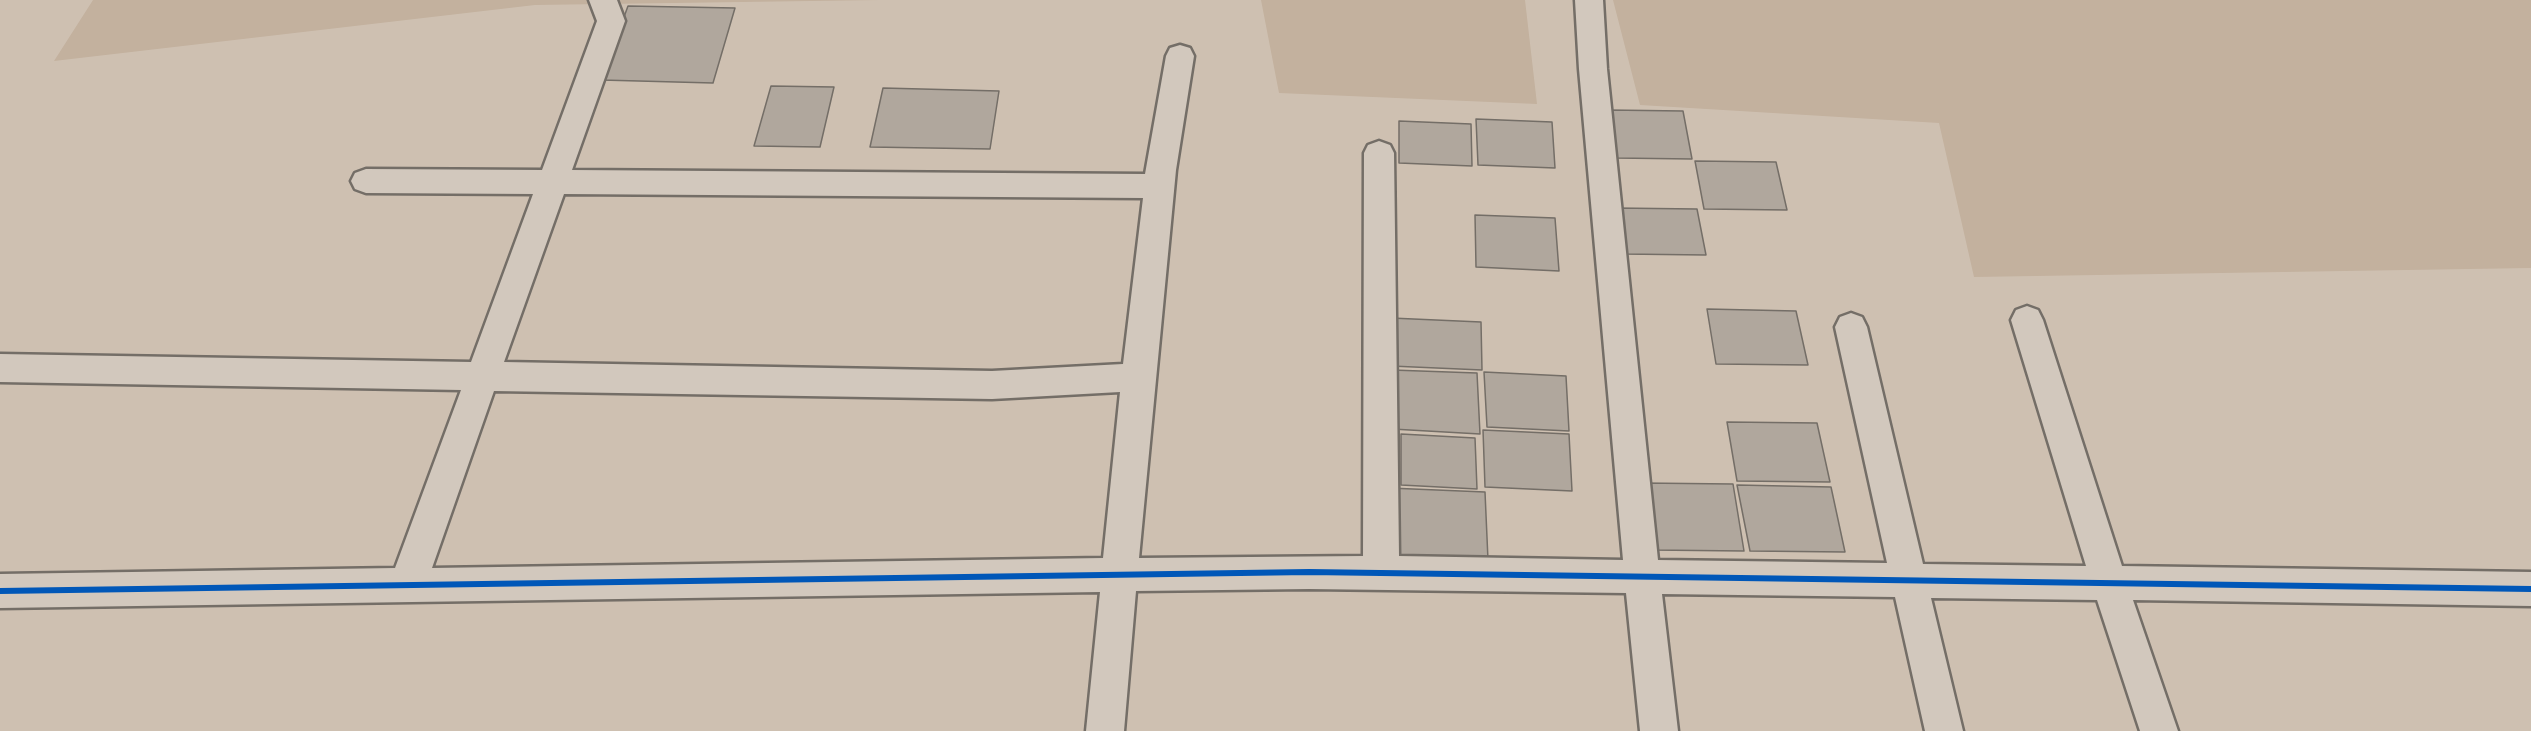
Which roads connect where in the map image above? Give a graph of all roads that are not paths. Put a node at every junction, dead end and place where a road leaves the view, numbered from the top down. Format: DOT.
graph roads {
  1 [pos="603,0"];
  2 [pos="1589,0"];
  3 [pos="1180,56"];
  4 [pos="1379,153"];
  5 [pos="366,181"];
  6 [pos="552,183"];
  7 [pos="1160,186"];
  8 [pos="2027,320"];
  9 [pos="1851,327"];
  10 [pos="0,368"];
  11 [pos="483,377"];
  12 [pos="1138,377"];
  13 [pos="1381,573"];
  14 [pos="1120,575"];
  15 [pos="1642,577"];
  16 [pos="1909,580"];
  17 [pos="2109,583"];
  18 [pos="407,586"];
  19 [pos="2531,589"];
  20 [pos="0,591"];
  21 [pos="1104,731"];
  22 [pos="1659,731"];
  23 [pos="1944,731"];
  24 [pos="2159,731"];
  1 -- 6 [label="street"];
  2 -- 15 [label="street"];
  3 -- 7 [label="street"];
  4 -- 13 [label="street"];
  5 -- 6 [label="street"];
  6 -- 7 [label="street"];
  6 -- 11 [label="street"];
  7 -- 12 [label="street"];
  8 -- 17 [label="street"];
  9 -- 16 [label="street"];
  10 -- 11 [label="street"];
  11 -- 12 [label="street"];
  11 -- 18 [label="street"];
  12 -- 14 [label="street"];
  13 -- 14 [label="street"];
  13 -- 15 [label="street"];
  14 -- 18 [label="street"];
  14 -- 21 [label="street"];
  15 -- 16 [label="street"];
  15 -- 22 [label="street"];
  16 -- 17 [label="street"];
  16 -- 23 [label="street"];
  17 -- 19 [label="street"];
  17 -- 24 [label="street"];
  18 -- 20 [label="street"];
}
